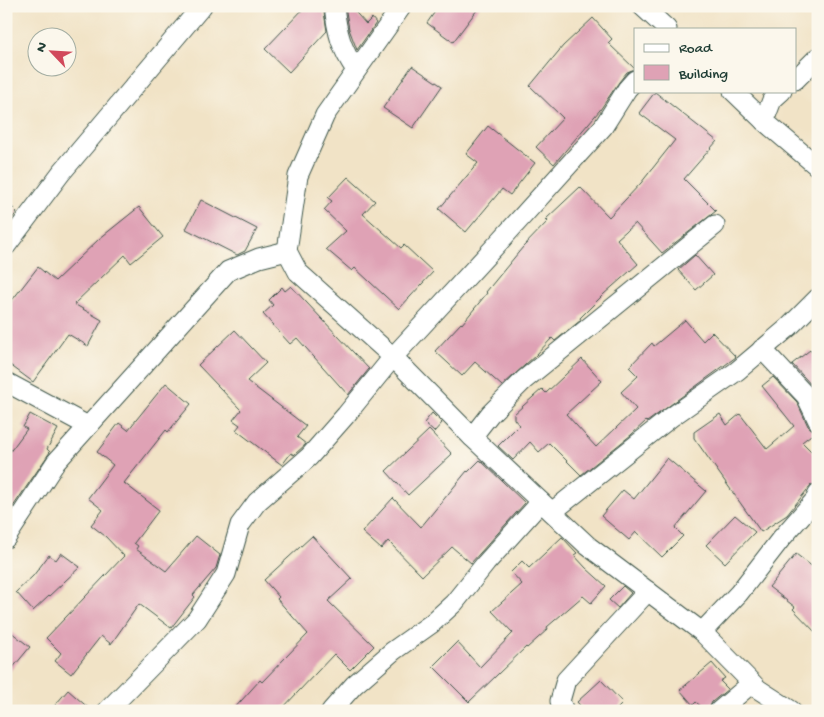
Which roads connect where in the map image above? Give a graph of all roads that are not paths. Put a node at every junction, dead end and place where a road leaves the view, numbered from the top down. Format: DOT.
graph roads {
  1 [pos="202,6"];
  2 [pos="334,6"];
  3 [pos="402,6"];
  4 [pos="642,6"];
  5 [pos="666,28"];
  6 [pos="818,57"];
  7 [pos="356,70"];
  8 [pos="796,79"];
  9 [pos="634,81"];
  10 [pos="733,92"];
  11 [pos="781,92"];
  12 [pos="764,121"];
  13 [pos="818,167"];
  14 [pos="715,225"];
  15 [pos="6,246"];
  16 [pos="287,252"];
  17 [pos="818,298"];
  18 [pos="762,349"];
  19 [pos="393,356"];
  20 [pos="6,382"];
  21 [pos="818,421"];
  22 [pos="88,426"];
  23 [pos="472,437"];
  24 [pos="818,494"];
  25 [pos="546,507"];
  26 [pos="6,538"];
  27 [pos="648,591"];
  28 [pos="702,632"];
  29 [pos="752,683"];
  30 [pos="107,711"];
  31 [pos="331,711"];
  32 [pos="564,711"];
  33 [pos="719,711"];
  34 [pos="792,711"];
  1 -- 15 [label="street"];
  2 -- 7 [label="street"];
  3 -- 7 [label="street"];
  4 -- 5 [label="street"];
  6 -- 8 [label="street"];
  7 -- 16 [label="street"];
  9 -- 19 [label="street"];
  10 -- 12 [label="street"];
  11 -- 12 [label="street"];
  12 -- 13 [label="street"];
  14 -- 23 [label="street"];
  16 -- 19 [label="street"];
  16 -- 22 [label="street"];
  17 -- 18 [label="street"];
  18 -- 21 [label="street"];
  18 -- 25 [label="street"];
  19 -- 23 [label="street"];
  19 -- 30 [label="street"];
  20 -- 22 [label="street"];
  22 -- 26 [label="street"];
  23 -- 25 [label="street"];
  24 -- 28 [label="street"];
  25 -- 27 [label="street"];
  25 -- 31 [label="street"];
  27 -- 28 [label="street"];
  27 -- 32 [label="street"];
  28 -- 29 [label="street"];
  29 -- 33 [label="street"];
  29 -- 34 [label="street"];
}
